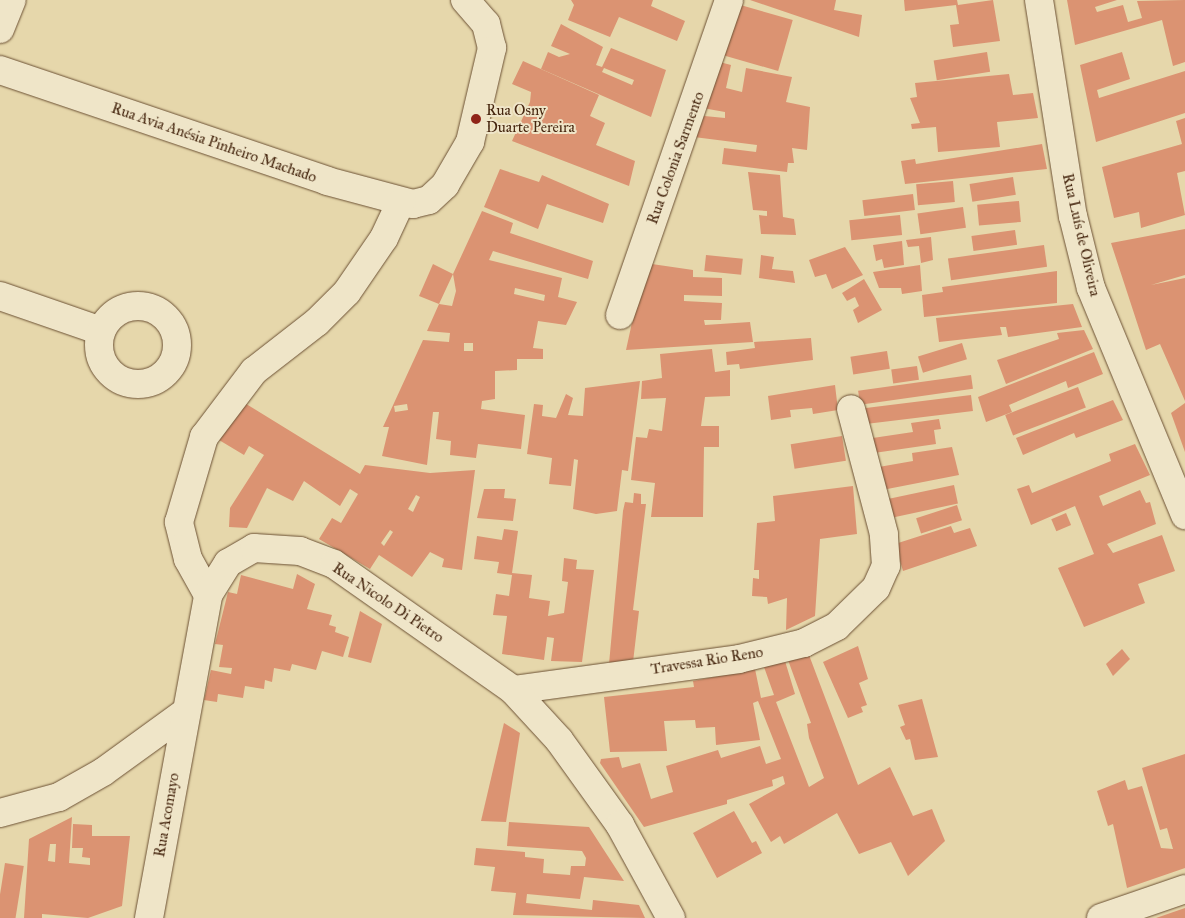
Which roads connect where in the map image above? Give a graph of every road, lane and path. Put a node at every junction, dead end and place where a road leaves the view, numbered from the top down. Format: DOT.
graph roads {
  1 [pos="12,0"];
  2 [pos="466,0"];
  3 [pos="730,0"];
  4 [pos="1039,0"];
  5 [pos="0,29"];
  6 [pos="0,70"];
  7 [pos="400,204"];
  8 [pos="0,296"];
  9 [pos="620,316"];
  10 [pos="102,332"];
  11 [pos="851,409"];
  12 [pos="1185,515"];
  13 [pos="208,595"];
  14 [pos="514,690"];
  15 [pos="186,712"];
  16 [pos="0,813"];
  17 [pos="1185,889"];
  18 [pos="149,918"];
  19 [pos="671,918"];
  20 [pos="1101,918"];
  1 -- 5 [label="street"];
  2 -- 7 [label="street, Rua Avia Anésia Pinheiro Machado"];
  3 -- 9 [label="street, Rua Colonia Sarmento"];
  4 -- 12 [label="street, Rua Luís de Oliveira"];
  6 -- 7 [label="street, Rua Avia Anésia Pinheiro Machado"];
  7 -- 13 [label="street"];
  8 -- 10 [label="street"];
  11 -- 14 [label="street, Travessa Rio Reno"];
  13 -- 14 [label="street, Rua Nicolo Di Pietro"];
  13 -- 15 [label="street, Rua Nicolo Di Pietro"];
  14 -- 19 [label="street, Rua Nicolo Di Pietro"];
  15 -- 16 [label="street"];
  15 -- 18 [label="street, Rua Acomayo"];
  17 -- 20 [label="street"];
}
